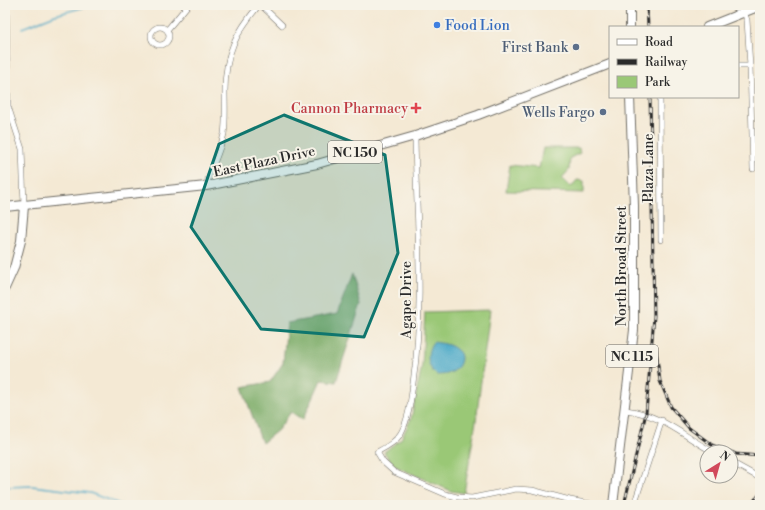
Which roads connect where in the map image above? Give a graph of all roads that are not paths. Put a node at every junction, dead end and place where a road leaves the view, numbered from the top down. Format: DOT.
graph roads {
  1 [pos="6,5"];
  2 [pos="188,5"];
  3 [pos="260,5"];
  4 [pos="630,5"];
  5 [pos="759,7"];
  6 [pos="744,12"];
  7 [pos="282,25"];
  8 [pos="630,26"];
  9 [pos="709,26"];
  10 [pos="167,30"];
  11 [pos="609,64"];
  12 [pos="739,66"];
  13 [pos="750,66"];
  14 [pos="630,98"];
  15 [pos="660,98"];
  16 [pos="415,136"];
  17 [pos="753,169"];
  18 [pos="206,186"];
  19 [pos="24,206"];
  20 [pos="5,207"];
  21 [pos="661,240"];
  22 [pos="5,288"];
  23 [pos="626,410"];
  24 [pos="662,420"];
  25 [pos="700,444"];
  26 [pos="739,466"];
  27 [pos="760,478"];
  28 [pos="596,505"];
  29 [pos="613,505"];
  30 [pos="634,505"];
  1 -- 19 [label="street"];
  2 -- 10 [label="street"];
  3 -- 7 [label="street"];
  3 -- 18 [label="street"];
  4 -- 8 [label="main road"];
  5 -- 6 [label="main road"];
  6 -- 9 [label="main road"];
  6 -- 13 [label="street"];
  11 -- 16 [label="main road, East Plaza Drive / NC 150"];
  12 -- 13 [label="street"];
  13 -- 17 [label="street"];
  14 -- 23 [label="main road, North Broad Street / NC 115"];
  15 -- 21 [label="street, Plaza Lane"];
  16 -- 18 [label="main road, East Plaza Drive / NC 150"];
  16 -- 28 [label="street, Agape Drive"];
  18 -- 19 [label="main road, East Plaza Drive / NC 150"];
  19 -- 20 [label="main road, East Plaza Drive / NC 150"];
  19 -- 22 [label="main road"];
  23 -- 24 [label="street"];
  23 -- 29 [label="main road, North Broad Street / NC 115"];
  24 -- 25 [label="street"];
  24 -- 30 [label="street"];
  26 -- 27 [label="street"];
}
